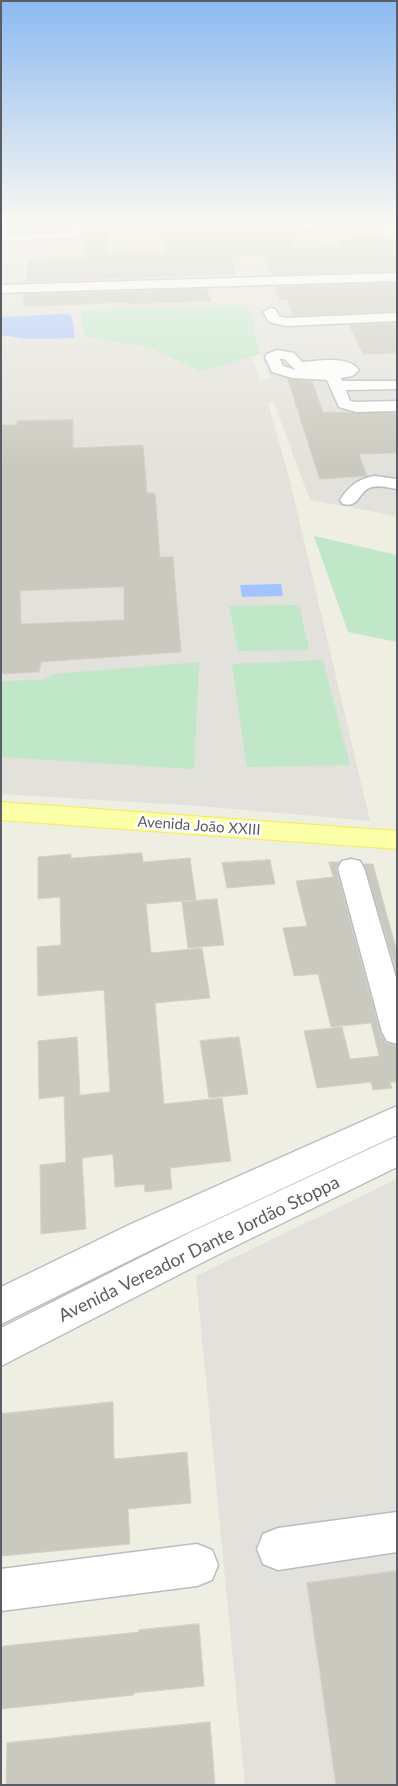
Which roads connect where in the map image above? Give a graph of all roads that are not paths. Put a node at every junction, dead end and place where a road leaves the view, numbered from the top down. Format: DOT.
graph roads {
  1 [pos="270,312"];
  2 [pos="397,317"];
  3 [pos="397,385"];
  4 [pos="397,406"];
  5 [pos="397,484"];
  6 [pos="349,500"];
  7 [pos="1,811"];
  8 [pos="397,840"];
  9 [pos="351,868"];
  10 [pos="397,1032"];
  11 [pos="397,1120"];
  12 [pos="397,1152"];
  13 [pos="1,1306"];
  14 [pos="1,1348"];
  15 [pos="397,1532"];
  16 [pos="278,1548"];
  17 [pos="197,1565"];
  18 [pos="1,1590"];
  1 -- 2 [label="street"];
  3 -- 4 [label="street"];
  5 -- 6 [label="street"];
  7 -- 8 [label="main road, Avenida João XXIII"];
  9 -- 10 [label="street"];
  11 -- 13 [label="street, Avenida Vereador Dante Jordão Stoppa"];
  12 -- 14 [label="street, Avenida Vereador Dante Jordão Stoppa"];
  15 -- 16 [label="street"];
  17 -- 18 [label="street"];
}
